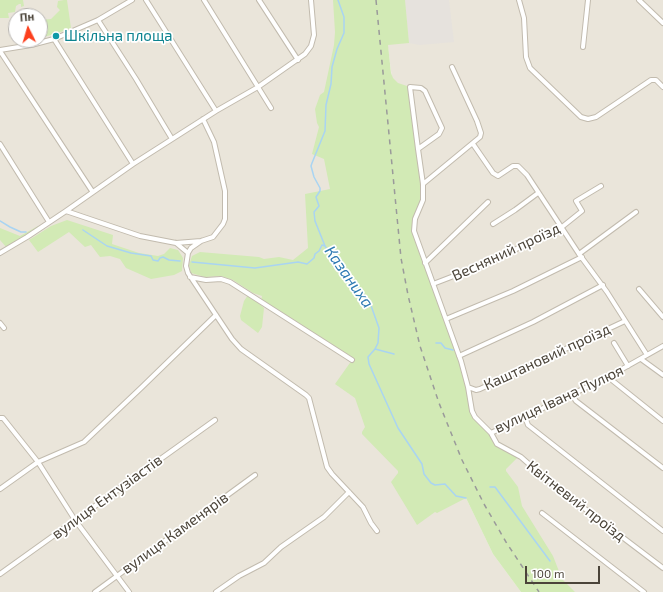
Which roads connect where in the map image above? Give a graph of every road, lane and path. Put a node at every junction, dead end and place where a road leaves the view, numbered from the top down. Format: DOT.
graph roads {
  1 [pos="132,0"];
  2 [pos="146,0"];
  3 [pos="204,0"];
  4 [pos="259,0"];
  5 [pos="311,0"];
  6 [pos="519,0"];
  7 [pos="588,0"];
  8 [pos="639,0"];
  9 [pos="98,20"];
  10 [pos="663,23"];
  11 [pos="54,40"];
  12 [pos="583,48"];
  13 [pos="0,50"];
  14 [pos="298,60"];
  15 [pos="452,67"];
  16 [pos="258,87"];
  17 [pos="663,87"];
  18 [pos="271,108"];
  19 [pos="216,111"];
  20 [pos="203,120"];
  21 [pos="172,139"];
  22 [pos="0,144"];
  23 [pos="473,144"];
  24 [pos="418,149"];
  25 [pos="133,164"];
  26 [pos="423,184"];
  27 [pos="601,186"];
  28 [pos="92,191"];
  29 [pos="538,193"];
  30 [pos="488,202"];
  31 [pos="66,211"];
  32 [pos="636,212"];
  33 [pos="48,222"];
  34 [pos="493,224"];
  35 [pos="562,227"];
  36 [pos="201,241"];
  37 [pos="176,243"];
  38 [pos="0,253"];
  39 [pos="188,253"];
  40 [pos="580,255"];
  41 [pos="425,263"];
  42 [pos="190,277"];
  43 [pos="433,284"];
  44 [pos="603,285"];
  45 [pos="639,289"];
  46 [pos="216,315"];
  47 [pos="663,317"];
  48 [pos="446,319"];
  49 [pos="625,321"];
  50 [pos="0,323"];
  51 [pos="4,328"];
  52 [pos="614,343"];
  53 [pos="663,346"];
  54 [pos="459,356"];
  55 [pos="647,356"];
  56 [pos="641,359"];
  57 [pos="352,360"];
  58 [pos="628,366"];
  59 [pos="663,375"];
  60 [pos="608,377"];
  61 [pos="468,387"];
  62 [pos="572,395"];
  63 [pos="525,417"];
  64 [pos="0,418"];
  65 [pos="215,420"];
  66 [pos="663,421"];
  67 [pos="491,433"];
  68 [pos="38,462"];
  69 [pos="663,468"];
  70 [pos="255,475"];
  71 [pos="0,489"];
  72 [pos="349,492"];
  73 [pos="542,513"];
  74 [pos="76,520"];
  75 [pos="377,531"];
  76 [pos="663,531"];
  77 [pos="663,568"];
  78 [pos="0,574"];
  79 [pos="117,576"];
  80 [pos="95,592"];
  81 [pos="129,592"];
  82 [pos="216,592"];
  83 [pos="644,592"];
  1 -- 9 [label="street"];
  2 -- 19 [label="street"];
  3 -- 16 [label="street"];
  4 -- 14 [label="street"];
  5 -- 14 [label="street"];
  6 -- 17 [label="street"];
  7 -- 12 [label="street"];
  8 -- 10 [label="street"];
  9 -- 11 [label="street"];
  9 -- 21 [label="street"];
  11 -- 13 [label="street"];
  11 -- 25 [label="street"];
  13 -- 28 [label="street"];
  14 -- 16 [label="street"];
  15 -- 23 [label="street"];
  16 -- 18 [label="street"];
  16 -- 19 [label="street"];
  19 -- 20 [label="street"];
  20 -- 21 [label="street"];
  20 -- 36 [label="street"];
  21 -- 25 [label="street"];
  22 -- 33 [label="street"];
  23 -- 26 [label="street"];
  23 -- 29 [label="street"];
  24 -- 24 [label="street, вулиця Івана Пулюя"];
  24 -- 26 [label="street, вулиця Івана Пулюя"];
  25 -- 28 [label="street"];
  26 -- 41 [label="street, вулиця Івана Пулюя"];
  27 -- 35 [label="street, Весняний проїзд"];
  28 -- 31 [label="street"];
  29 -- 34 [label="street"];
  29 -- 35 [label="street"];
  30 -- 41 [label="street"];
  31 -- 33 [label="street"];
  31 -- 37 [label="street"];
  32 -- 40 [label="street"];
  33 -- 38 [label="street"];
  35 -- 40 [label="street"];
  35 -- 43 [label="street, Весняний проїзд"];
  36 -- 37 [label="street"];
  36 -- 39 [label="street"];
  37 -- 39 [label="street"];
  39 -- 42 [label="street"];
  40 -- 44 [label="street"];
  40 -- 48 [label="street"];
  41 -- 43 [label="street, вулиця Івана Пулюя"];
  42 -- 46 [label="street"];
  42 -- 57 [label="street"];
  43 -- 48 [label="street, вулиця Івана Пулюя"];
  44 -- 49 [label="street"];
  44 -- 54 [label="street"];
  45 -- 47 [label="street"];
  46 -- 68 [label="street"];
  46 -- 72 [label="street"];
  48 -- 54 [label="street, вулиця Івана Пулюя"];
  49 -- 55 [label="street"];
  49 -- 61 [label="street, Каштановий проїзд"];
  50 -- 51 [label="street"];
  52 -- 58 [label="street"];
  53 -- 55 [label="street, вулиця Івана Пулюя"];
  54 -- 61 [label="street, вулиця Івана Пулюя"];
  55 -- 56 [label="street, вулиця Івана Пулюя"];
  56 -- 58 [label="street, вулиця Івана Пулюя"];
  56 -- 59 [label="street"];
  58 -- 60 [label="street, вулиця Івана Пулюя"];
  60 -- 62 [label="street, вулиця Івана Пулюя"];
  60 -- 66 [label="street"];
  61 -- 67 [label="street, вулиця Івана Пулюя"];
  62 -- 63 [label="street, вулиця Івана Пулюя"];
  62 -- 69 [label="street"];
  63 -- 67 [label="street, вулиця Івана Пулюя"];
  63 -- 76 [label="street"];
  64 -- 68 [label="street"];
  65 -- 74 [label="street, вулиця Ентузіастів"];
  67 -- 77 [label="street, Квітневий проїзд"];
  68 -- 71 [label="street"];
  68 -- 74 [label="street"];
  70 -- 79 [label="street, вулиця Каменярів"];
  72 -- 75 [label="street"];
  72 -- 82 [label="street"];
  73 -- 83 [label="street"];
  74 -- 78 [label="street, вулиця Ентузіастів"];
  74 -- 79 [label="street"];
  79 -- 80 [label="street, вулиця Каменярів"];
  79 -- 81 [label="street"];
}
